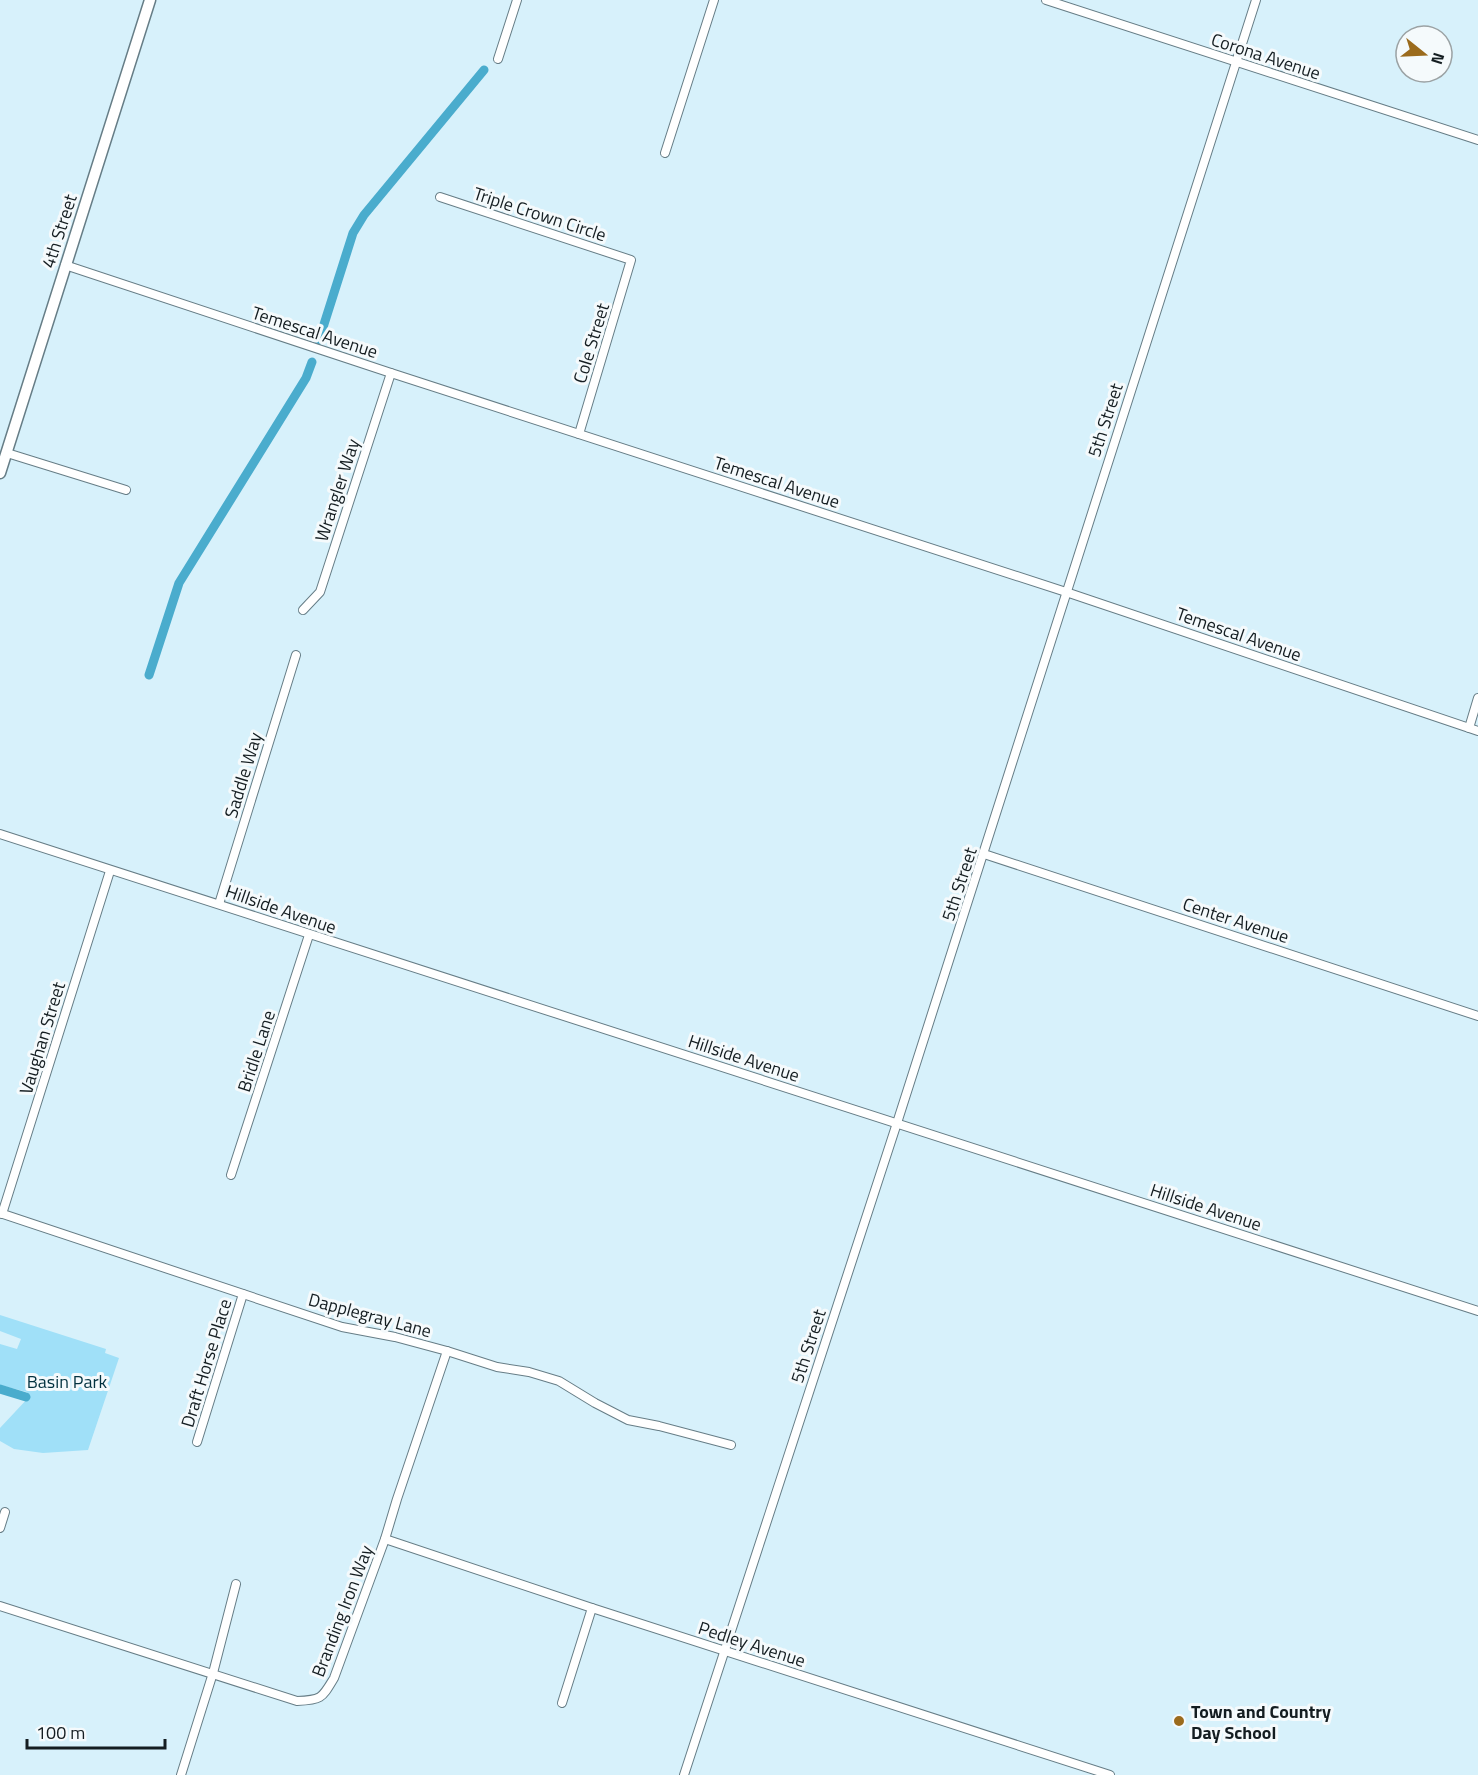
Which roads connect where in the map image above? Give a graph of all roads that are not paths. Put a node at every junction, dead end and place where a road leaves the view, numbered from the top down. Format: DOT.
graph roads {
  1 [pos="150,0"];
  2 [pos="517,0"];
  3 [pos="714,0"];
  4 [pos="1046,0"];
  5 [pos="1256,0"];
  6 [pos="498,59"];
  7 [pos="1236,62"];
  8 [pos="1478,140"];
  9 [pos="665,153"];
  10 [pos="440,197"];
  11 [pos="631,260"];
  12 [pos="65,265"];
  13 [pos="391,373"];
  14 [pos="579,434"];
  15 [pos="7,453"];
  16 [pos="0,473"];
  17 [pos="126,490"];
  18 [pos="1066,592"];
  19 [pos="303,610"];
  20 [pos="296,655"];
  21 [pos="1478,698"];
  22 [pos="1468,728"];
  23 [pos="1478,731"];
  24 [pos="0,834"];
  25 [pos="984,854"];
  26 [pos="110,871"];
  27 [pos="219,904"];
  28 [pos="309,935"];
  29 [pos="1478,1016"];
  30 [pos="897,1123"];
  31 [pos="231,1175"];
  32 [pos="1,1214"];
  33 [pos="243,1294"];
  34 [pos="1478,1311"];
  35 [pos="447,1351"];
  36 [pos="197,1442"];
  37 [pos="731,1445"];
  38 [pos="5,1512"];
  39 [pos="0,1527"];
  40 [pos="385,1539"];
  41 [pos="236,1584"];
  42 [pos="0,1606"];
  43 [pos="592,1608"];
  44 [pos="724,1650"];
  45 [pos="213,1673"];
  46 [pos="562,1703"];
  47 [pos="181,1775"];
  48 [pos="684,1775"];
  49 [pos="1110,1775"];
  1 -- 12 [label="street, 4th Street"];
  2 -- 6 [label="street"];
  3 -- 9 [label="street"];
  4 -- 7 [label="street, Corona Avenue"];
  5 -- 7 [label="street, 5th Street"];
  7 -- 8 [label="street, Corona Avenue"];
  7 -- 18 [label="street, 5th Street"];
  10 -- 11 [label="street, Triple Crown Circle"];
  11 -- 14 [label="street, Cole Street"];
  12 -- 13 [label="street, Temescal Avenue"];
  12 -- 15 [label="street, 4th Street"];
  13 -- 14 [label="street, Temescal Avenue"];
  13 -- 19 [label="street, Wrangler Way"];
  14 -- 18 [label="street, Temescal Avenue"];
  15 -- 16 [label="street, 4th Street"];
  15 -- 17 [label="street"];
  18 -- 22 [label="street, Temescal Avenue"];
  18 -- 25 [label="street, 5th Street"];
  20 -- 27 [label="street, Saddle Way"];
  21 -- 22 [label="street"];
  22 -- 23 [label="street, Temescal Avenue"];
  24 -- 26 [label="street, Hillside Avenue"];
  25 -- 29 [label="street, Center Avenue"];
  25 -- 30 [label="street, 5th Street"];
  26 -- 27 [label="street, Hillside Avenue"];
  26 -- 32 [label="street, Vaughan Street"];
  27 -- 28 [label="street, Hillside Avenue"];
  28 -- 30 [label="street, Hillside Avenue"];
  28 -- 31 [label="street, Bridle Lane"];
  30 -- 34 [label="street, Hillside Avenue"];
  30 -- 44 [label="street, 5th Street"];
  32 -- 33 [label="street, Dapplegray Lane"];
  33 -- 35 [label="street, Dapplegray Lane"];
  33 -- 36 [label="street, Draft Horse Place"];
  35 -- 37 [label="street, Dapplegray Lane"];
  35 -- 40 [label="street, Branding Iron Way"];
  38 -- 39 [label="street"];
  40 -- 43 [label="street, Pedley Avenue"];
  40 -- 45 [label="street, Branding Iron Way"];
  41 -- 45 [label="street"];
  42 -- 45 [label="street, Branding Iron Way"];
  43 -- 44 [label="street, Pedley Avenue"];
  43 -- 46 [label="street"];
  44 -- 48 [label="street, 5th Street"];
  44 -- 49 [label="street, Pedley Avenue"];
  45 -- 47 [label="street"];
}
